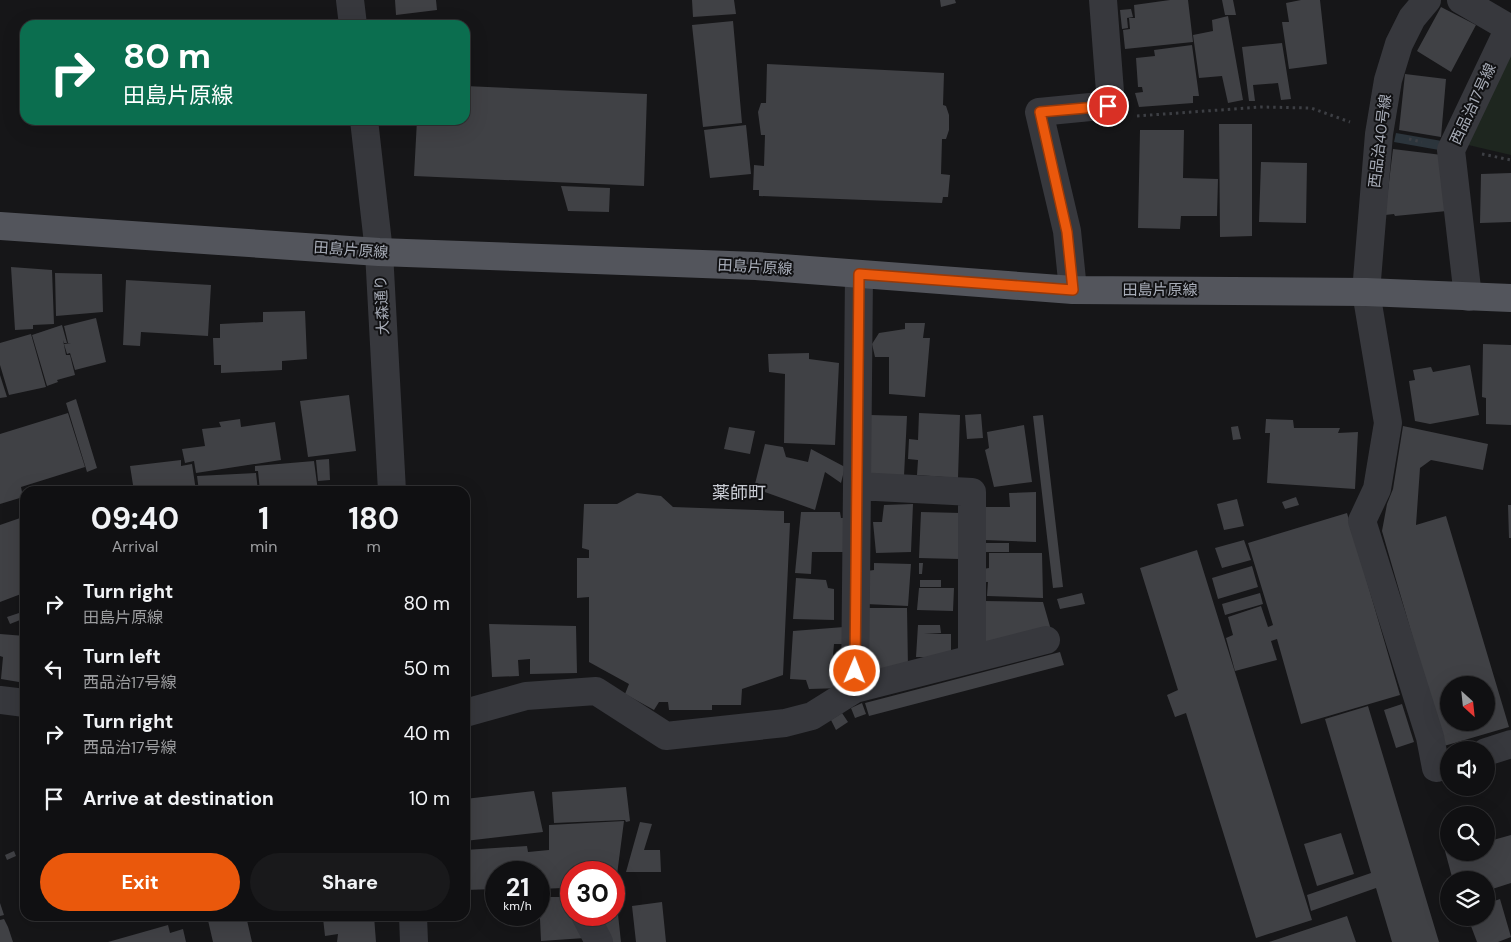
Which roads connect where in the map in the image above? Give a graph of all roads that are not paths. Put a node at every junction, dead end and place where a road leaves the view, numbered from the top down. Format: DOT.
graph roads {
  1 [pos="350,0"];
  2 [pos="1103,0"];
  3 [pos="1427,0"];
  4 [pos="1461,0"];
  5 [pos="352,20"];
  6 [pos="1510,27"];
  7 [pos="365,125"];
  8 [pos="0,226"];
  9 [pos="379,252"];
  10 [pos="859,274"];
  11 [pos="1073,290"];
  12 [pos="1366,292"];
  13 [pos="1468,297"];
  14 [pos="1511,298"];
  15 [pos="392,486"];
  16 [pos="857,486"];
  17 [pos="1046,640"];
  18 [pos="972,659"];
  19 [pos="855,689"];
  20 [pos="0,700"];
  21 [pos="20,702"];
  22 [pos="470,712"];
  23 [pos="1511,744"];
  24 [pos="1495,749"];
  25 [pos="1440,767"];
  26 [pos="413,921"];
  27 [pos="591,926"];
  28 [pos="414,942"];
  29 [pos="599,942"];
  1 -- 5 [label="street"];
  2 -- 11 [label="street"];
  3 -- 12 [label="street, 西品治40号線"];
  4 -- 6 [label="street, 西品治17号線"];
  6 -- 13 [label="street, 西品治17号線"];
  7 -- 9 [label="street, 大森通り"];
  8 -- 9 [label="main road, 田島片原線"];
  9 -- 10 [label="main road, 田島片原線"];
  9 -- 15 [label="street, 大森通り"];
  10 -- 11 [label="main road, 田島片原線"];
  10 -- 16 [label="street"];
  11 -- 12 [label="main road, 田島片原線"];
  12 -- 13 [label="main road, 田島片原線"];
  12 -- 25 [label="street, 西品治40号線"];
  13 -- 14 [label="main road, 田島片原線"];
  16 -- 18 [label="street"];
  16 -- 19 [label="street"];
  17 -- 18 [label="street"];
  18 -- 19 [label="street"];
  19 -- 22 [label="street"];
  20 -- 21 [label="street"];
  23 -- 24 [label="street"];
  26 -- 28 [label="street"];
  27 -- 29 [label="street"];
}
